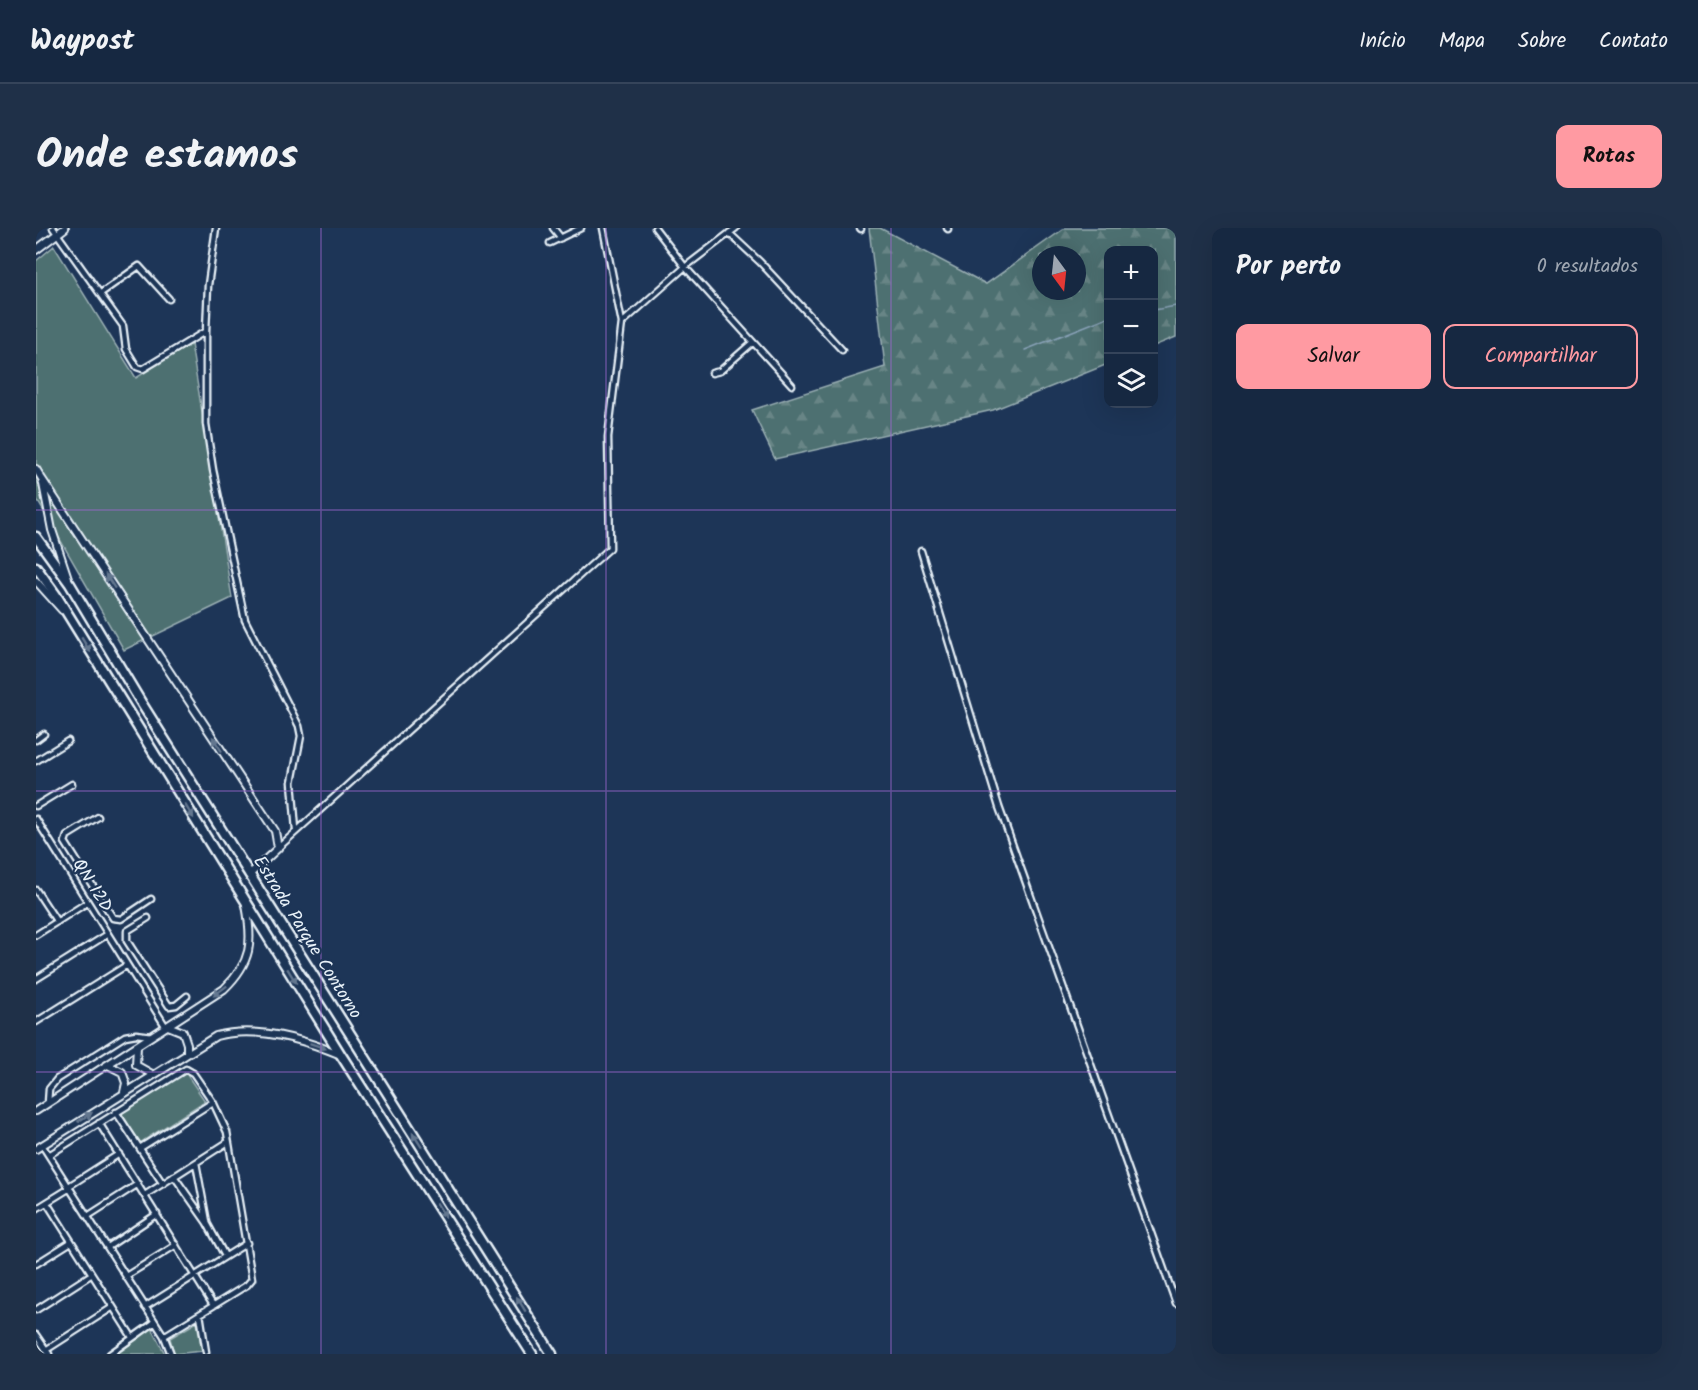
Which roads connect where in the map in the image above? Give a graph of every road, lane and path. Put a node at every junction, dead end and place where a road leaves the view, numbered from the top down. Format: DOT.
graph roads {
  1 [pos="65,228"];
  2 [pos="216,228"];
  3 [pos="553,228"];
  4 [pos="581,228"];
  5 [pos="603,228"];
  6 [pos="655,228"];
  7 [pos="736,228"];
  8 [pos="55,231"];
  9 [pos="729,233"];
  10 [pos="561,238"];
  11 [pos="550,243"];
  12 [pos="36,250"];
  13 [pos="685,267"];
  14 [pos="101,293"];
  15 [pos="169,299"];
  16 [pos="622,323"];
  17 [pos="206,331"];
  18 [pos="753,342"];
  19 [pos="842,350"];
  20 [pos="712,373"];
  21 [pos="792,385"];
  22 [pos="36,469"];
  23 [pos="42,480"];
  24 [pos="36,537"];
  25 [pos="921,551"];
  26 [pos="36,567"];
  27 [pos="36,582"];
  28 [pos="70,584"];
  29 [pos="74,624"];
  30 [pos="142,704"];
  31 [pos="127,712"];
  32 [pos="44,734"];
  33 [pos="36,740"];
  34 [pos="68,741"];
  35 [pos="36,751"];
  36 [pos="38,760"];
  37 [pos="72,784"];
  38 [pos="36,806"];
  39 [pos="98,817"];
  40 [pos="36,819"];
  41 [pos="296,830"];
  42 [pos="278,848"];
  43 [pos="249,875"];
  44 [pos="90,880"];
  45 [pos="79,887"];
  46 [pos="36,890"];
  47 [pos="151,899"];
  48 [pos="245,901"];
  49 [pos="88,902"];
  50 [pos="148,918"];
  51 [pos="57,922"];
  52 [pos="108,934"];
  53 [pos="36,935"];
  54 [pos="128,964"];
  55 [pos="145,970"];
  56 [pos="135,976"];
  57 [pos="36,979"];
  58 [pos="187,996"];
  59 [pos="36,1022"];
  60 [pos="167,1026"];
  61 [pos="152,1036"];
  62 [pos="137,1046"];
  63 [pos="187,1053"];
  64 [pos="341,1055"];
  65 [pos="108,1065"];
  66 [pos="371,1068"];
  67 [pos="152,1074"];
  68 [pos="357,1078"];
  69 [pos="134,1085"];
  70 [pos="124,1092"];
  71 [pos="141,1096"];
  72 [pos="213,1102"];
  73 [pos="48,1104"];
  74 [pos="36,1111"];
  75 [pos="116,1112"];
  76 [pos="99,1123"];
  77 [pos="228,1142"];
  78 [pos="39,1147"];
  79 [pos="140,1148"];
  80 [pos="119,1154"];
  81 [pos="49,1155"];
  82 [pos="196,1162"];
  83 [pos="174,1176"];
  84 [pos="163,1184"];
  85 [pos="138,1185"];
  86 [pos="70,1187"];
  87 [pos="145,1195"];
  88 [pos="47,1203"];
  89 [pos="36,1209"];
  90 [pos="157,1214"];
  91 [pos="88,1216"];
  92 [pos="207,1223"];
  93 [pos="71,1242"];
  94 [pos="247,1243"];
  95 [pos="176,1245"];
  96 [pos="108,1247"];
  97 [pos="225,1256"];
  98 [pos="36,1264"];
  99 [pos="92,1274"];
  100 [pos="195,1275"];
  101 [pos="126,1276"];
  102 [pos="1176,1303"];
  103 [pos="213,1305"];
  104 [pos="113,1307"];
  105 [pos="145,1307"];
  106 [pos="36,1310"];
  107 [pos="200,1314"];
  108 [pos="155,1322"];
  109 [pos="36,1335"];
  110 [pos="164,1336"];
  111 [pos="132,1337"];
  112 [pos="47,1352"];
  113 [pos="206,1353"];
  114 [pos="110,1354"];
  115 [pos="171,1354"];
  116 [pos="532,1354"];
  117 [pos="552,1354"];
  1 -- 8 [label="main road"];
  2 -- 17 [label="street"];
  3 -- 10 [label="street"];
  4 -- 10 [label="street"];
  5 -- 16 [label="street"];
  6 -- 13 [label="street"];
  7 -- 9 [label="street"];
  8 -- 12 [label="main road"];
  8 -- 14 [label="street"];
  9 -- 13 [label="street"];
  9 -- 19 [label="street"];
  10 -- 11 [label="street"];
  13 -- 16 [label="street"];
  13 -- 18 [label="street"];
  14 -- 15 [label="street"];
  14 -- 17 [label="street"];
  16 -- 41 [label="street"];
  17 -- 41 [label="street"];
  18 -- 20 [label="street"];
  18 -- 21 [label="street"];
  22 -- 23 [label="main road"];
  23 -- 28 [label="main road"];
  42 -- 23 [label="main road, one-way"];
  24 -- 28 [label="highway, Estrada Parque Contorno"];
  25 -- 102 [label="street"];
  26 -- 29 [label="highway, Estrada Parque Contorno"];
  27 -- 29 [label="main road"];
  28 -- 30 [label="highway, Estrada Parque Contorno"];
  29 -- 31 [label="highway, Estrada Parque Contorno, one-way"];
  30 -- 31 [label="highway"];
  30 -- 43 [label="highway, Estrada Parque Contorno"];
  31 -- 48 [label="highway, Estrada Parque Contorno, one-way"];
  32 -- 33 [label="street"];
  34 -- 36 [label="street"];
  35 -- 36 [label="street"];
  37 -- 38 [label="street"];
  39 -- 44 [label="street"];
  40 -- 45 [label="street, QN 12D"];
  41 -- 42 [label="street"];
  42 -- 43 [label="main road"];
  43 -- 66 [label="highway, Estrada Parque Contorno"];
  44 -- 45 [label="street"];
  44 -- 47 [label="street"];
  45 -- 49 [label="street, QN 12D"];
  46 -- 51 [label="street"];
  48 -- 60 [label="main road, one-way"];
  48 -- 64 [label="highway, Estrada Parque Contorno, one-way"];
  49 -- 51 [label="street"];
  49 -- 52 [label="street, QN 12D"];
  50 -- 55 [label="street"];
  51 -- 53 [label="street"];
  52 -- 54 [label="street, QN 12D"];
  52 -- 57 [label="street"];
  54 -- 56 [label="street, QN 12D"];
  54 -- 59 [label="street"];
  55 -- 56 [label="street"];
  55 -- 58 [label="street"];
  56 -- 60 [label="street, QN 12D"];
  60 -- 61 [label="main road"];
  60 -- 63 [label="main road"];
  61 -- 62 [label="main road"];
  61 -- 73 [label="street"];
  62 -- 65 [label="main road"];
  62 -- 67 [label="main road"];
  63 -- 64 [label="main road, one-way"];
  63 -- 67 [label="main road"];
  64 -- 68 [label="highway, Estrada Parque Contorno"];
  65 -- 70 [label="main road"];
  65 -- 73 [label="main road"];
  66 -- 68 [label="highway"];
  117 -- 66 [label="highway, Estrada Parque Contorno, one-way"];
  67 -- 69 [label="main road"];
  68 -- 116 [label="highway, Estrada Parque Contorno, one-way"];
  69 -- 70 [label="main road"];
  69 -- 71 [label="street"];
  78 -- 70 [label="main road, one-way"];
  71 -- 72 [label="street"];
  71 -- 75 [label="street"];
  72 -- 77 [label="street"];
  72 -- 79 [label="street"];
  73 -- 74 [label="main road"];
  75 -- 76 [label="street"];
  75 -- 79 [label="street"];
  76 -- 80 [label="street"];
  76 -- 81 [label="street"];
  77 -- 82 [label="street"];
  77 -- 94 [label="street"];
  78 -- 81 [label="street"];
  79 -- 84 [label="street"];
  80 -- 85 [label="street"];
  80 -- 86 [label="street"];
  81 -- 86 [label="street"];
  82 -- 83 [label="street"];
  82 -- 92 [label="street"];
  83 -- 84 [label="street"];
  83 -- 92 [label="street"];
  84 -- 87 [label="street"];
  85 -- 87 [label="street"];
  85 -- 91 [label="street"];
  86 -- 88 [label="street"];
  86 -- 91 [label="street"];
  87 -- 90 [label="street"];
  88 -- 89 [label="street"];
  88 -- 93 [label="street"];
  90 -- 95 [label="street"];
  90 -- 96 [label="street"];
  91 -- 96 [label="street"];
  92 -- 97 [label="street"];
  93 -- 98 [label="street"];
  93 -- 99 [label="street"];
  94 -- 97 [label="street"];
  94 -- 103 [label="street"];
  95 -- 100 [label="street"];
  95 -- 101 [label="street"];
  96 -- 101 [label="street"];
  97 -- 100 [label="street"];
  99 -- 104 [label="street"];
  99 -- 106 [label="street"];
  100 -- 103 [label="street"];
  100 -- 105 [label="street"];
  101 -- 105 [label="street"];
  103 -- 107 [label="street"];
  104 -- 111 [label="street"];
  104 -- 112 [label="street"];
  105 -- 108 [label="street"];
  107 -- 110 [label="street"];
  107 -- 113 [label="street"];
  108 -- 110 [label="street"];
  108 -- 111 [label="street"];
  109 -- 112 [label="street"];
  110 -- 115 [label="street"];
  111 -- 114 [label="street"];
}
